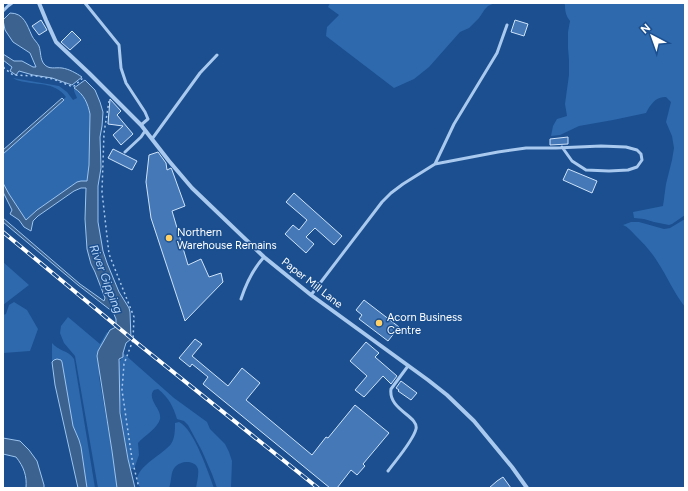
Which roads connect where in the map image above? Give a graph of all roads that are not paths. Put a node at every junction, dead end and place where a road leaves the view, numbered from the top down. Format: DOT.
graph roads {
  1 [pos="12,3"];
  2 [pos="39,3"];
  3 [pos="85,3"];
  4 [pos="3,11"];
  5 [pos="507,25"];
  6 [pos="217,56"];
  7 [pos="141,125"];
  8 [pos="145,131"];
  9 [pos="152,139"];
  10 [pos="562,148"];
  11 [pos="125,152"];
  12 [pos="435,164"];
  13 [pos="264,257"];
  14 [pos="311,295"];
  15 [pos="240,299"];
  16 [pos="408,366"];
  17 [pos="388,470"];
  18 [pos="527,488"];
  1 -- 4 [label="lane"];
  2 -- 7 [label="street, Paper Mill Lane"];
  3 -- 7 [label="lane"];
  5 -- 12 [label="lane"];
  6 -- 9 [label="lane"];
  7 -- 8 [label="street, Paper Mill Lane"];
  8 -- 9 [label="street, Paper Mill Lane"];
  8 -- 11 [label="lane"];
  9 -- 13 [label="street, Paper Mill Lane"];
  10 -- 10 [label="lane"];
  10 -- 12 [label="lane"];
  12 -- 14 [label="lane"];
  13 -- 14 [label="street, Paper Mill Lane"];
  13 -- 15 [label="lane"];
  14 -- 16 [label="street, Paper Mill Lane"];
  16 -- 17 [label="lane"];
  16 -- 18 [label="street, Paper Mill Lane"];
}
